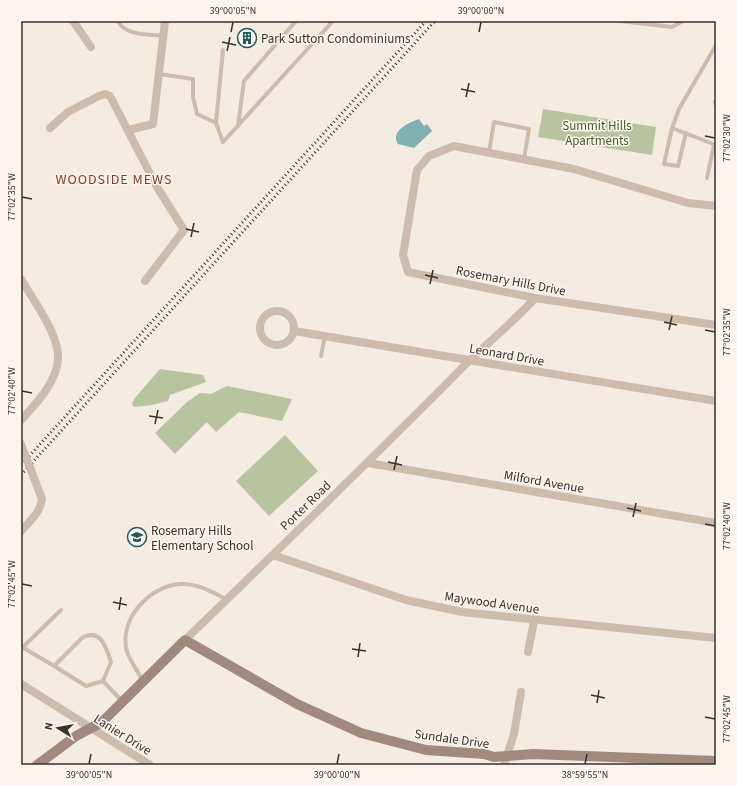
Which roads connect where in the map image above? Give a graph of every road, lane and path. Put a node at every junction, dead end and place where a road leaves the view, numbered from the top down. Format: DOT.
graph roads {
  1 [pos="73,21"];
  2 [pos="118,21"];
  3 [pos="165,21"];
  4 [pos="296,21"];
  5 [pos="333,21"];
  6 [pos="620,21"];
  7 [pos="683,21"];
  8 [pos="163,36"];
  9 [pos="716,46"];
  10 [pos="91,47"];
  11 [pos="224,50"];
  12 [pos="159,74"];
  13 [pos="716,100"];
  14 [pos="716,105"];
  15 [pos="216,123"];
  16 [pos="238,126"];
  17 [pos="50,128"];
  18 [pos="672,128"];
  19 [pos="128,130"];
  20 [pos="686,133"];
  21 [pos="715,145"];
  22 [pos="489,152"];
  23 [pos="524,159"];
  24 [pos="707,178"];
  25 [pos="716,206"];
  26 [pos="21,279"];
  27 [pos="144,281"];
  28 [pos="535,298"];
  29 [pos="716,325"];
  30 [pos="294,331"];
  31 [pos="325,336"];
  32 [pos="321,356"];
  33 [pos="469,360"];
  34 [pos="716,401"];
  35 [pos="21,420"];
  36 [pos="21,444"];
  37 [pos="368,463"];
  38 [pos="715,525"];
  39 [pos="21,531"];
  40 [pos="273,555"];
  41 [pos="227,600"];
  42 [pos="60,610"];
  43 [pos="534,621"];
  44 [pos="716,638"];
  45 [pos="185,640"];
  46 [pos="22,647"];
  47 [pos="528,652"];
  48 [pos="54,666"];
  49 [pos="103,681"];
  50 [pos="144,681"];
  51 [pos="21,684"];
  52 [pos="521,692"];
  53 [pos="122,701"];
  54 [pos="91,728"];
  55 [pos="505,761"];
  56 [pos="716,761"];
  57 [pos="37,765"];
  58 [pos="150,765"];
  1 -- 10 [label="street"];
  2 -- 8 [label="lane"];
  3 -- 8 [label="street"];
  4 -- 16 [label="lane"];
  5 -- 16 [label="lane"];
  6 -- 7 [label="lane"];
  8 -- 12 [label="street"];
  9 -- 18 [label="lane"];
  11 -- 15 [label="lane"];
  12 -- 15 [label="lane"];
  12 -- 19 [label="street"];
  13 -- 14 [label="lane"];
  15 -- 16 [label="lane"];
  17 -- 19 [label="street"];
  18 -- 20 [label="lane"];
  18 -- 20 [label="lane"];
  19 -- 27 [label="street"];
  20 -- 21 [label="lane"];
  21 -- 24 [label="lane"];
  22 -- 23 [label="street, Rosemary Hills Drive"];
  22 -- 23 [label="lane"];
  22 -- 28 [label="street, Rosemary Hills Drive"];
  23 -- 25 [label="street, Rosemary Hills Drive"];
  26 -- 35 [label="street"];
  28 -- 29 [label="street, Rosemary Hills Drive"];
  28 -- 33 [label="street, Porter Road"];
  30 -- 30 [label="street"];
  30 -- 31 [label="street, Leonard Drive"];
  31 -- 32 [label="lane"];
  31 -- 33 [label="street, Leonard Drive"];
  33 -- 34 [label="street, Leonard Drive"];
  33 -- 37 [label="street, Porter Road"];
  36 -- 39 [label="street, bridge"];
  37 -- 38 [label="street, Milford Avenue"];
  37 -- 40 [label="street, Porter Road"];
  40 -- 41 [label="street, Porter Road"];
  40 -- 43 [label="street, Maywood Avenue"];
  41 -- 45 [label="street, Porter Road"];
  41 -- 50 [label="lane"];
  42 -- 46 [label="lane"];
  43 -- 44 [label="street, Maywood Avenue"];
  43 -- 47 [label="street"];
  45 -- 50 [label="street, Porter Road"];
  45 -- 55 [label="street, Sundale Drive"];
  46 -- 48 [label="lane"];
  48 -- 49 [label="lane"];
  48 -- 49 [label="lane"];
  49 -- 53 [label="lane"];
  50 -- 53 [label="street, Porter Road"];
  51 -- 54 [label="street, Lanier Drive"];
  52 -- 55 [label="street"];
  53 -- 54 [label="street, Porter Road"];
  54 -- 57 [label="street, Porter Road"];
  54 -- 58 [label="street, Lanier Drive"];
  55 -- 56 [label="street, Sundale Drive"];
}
